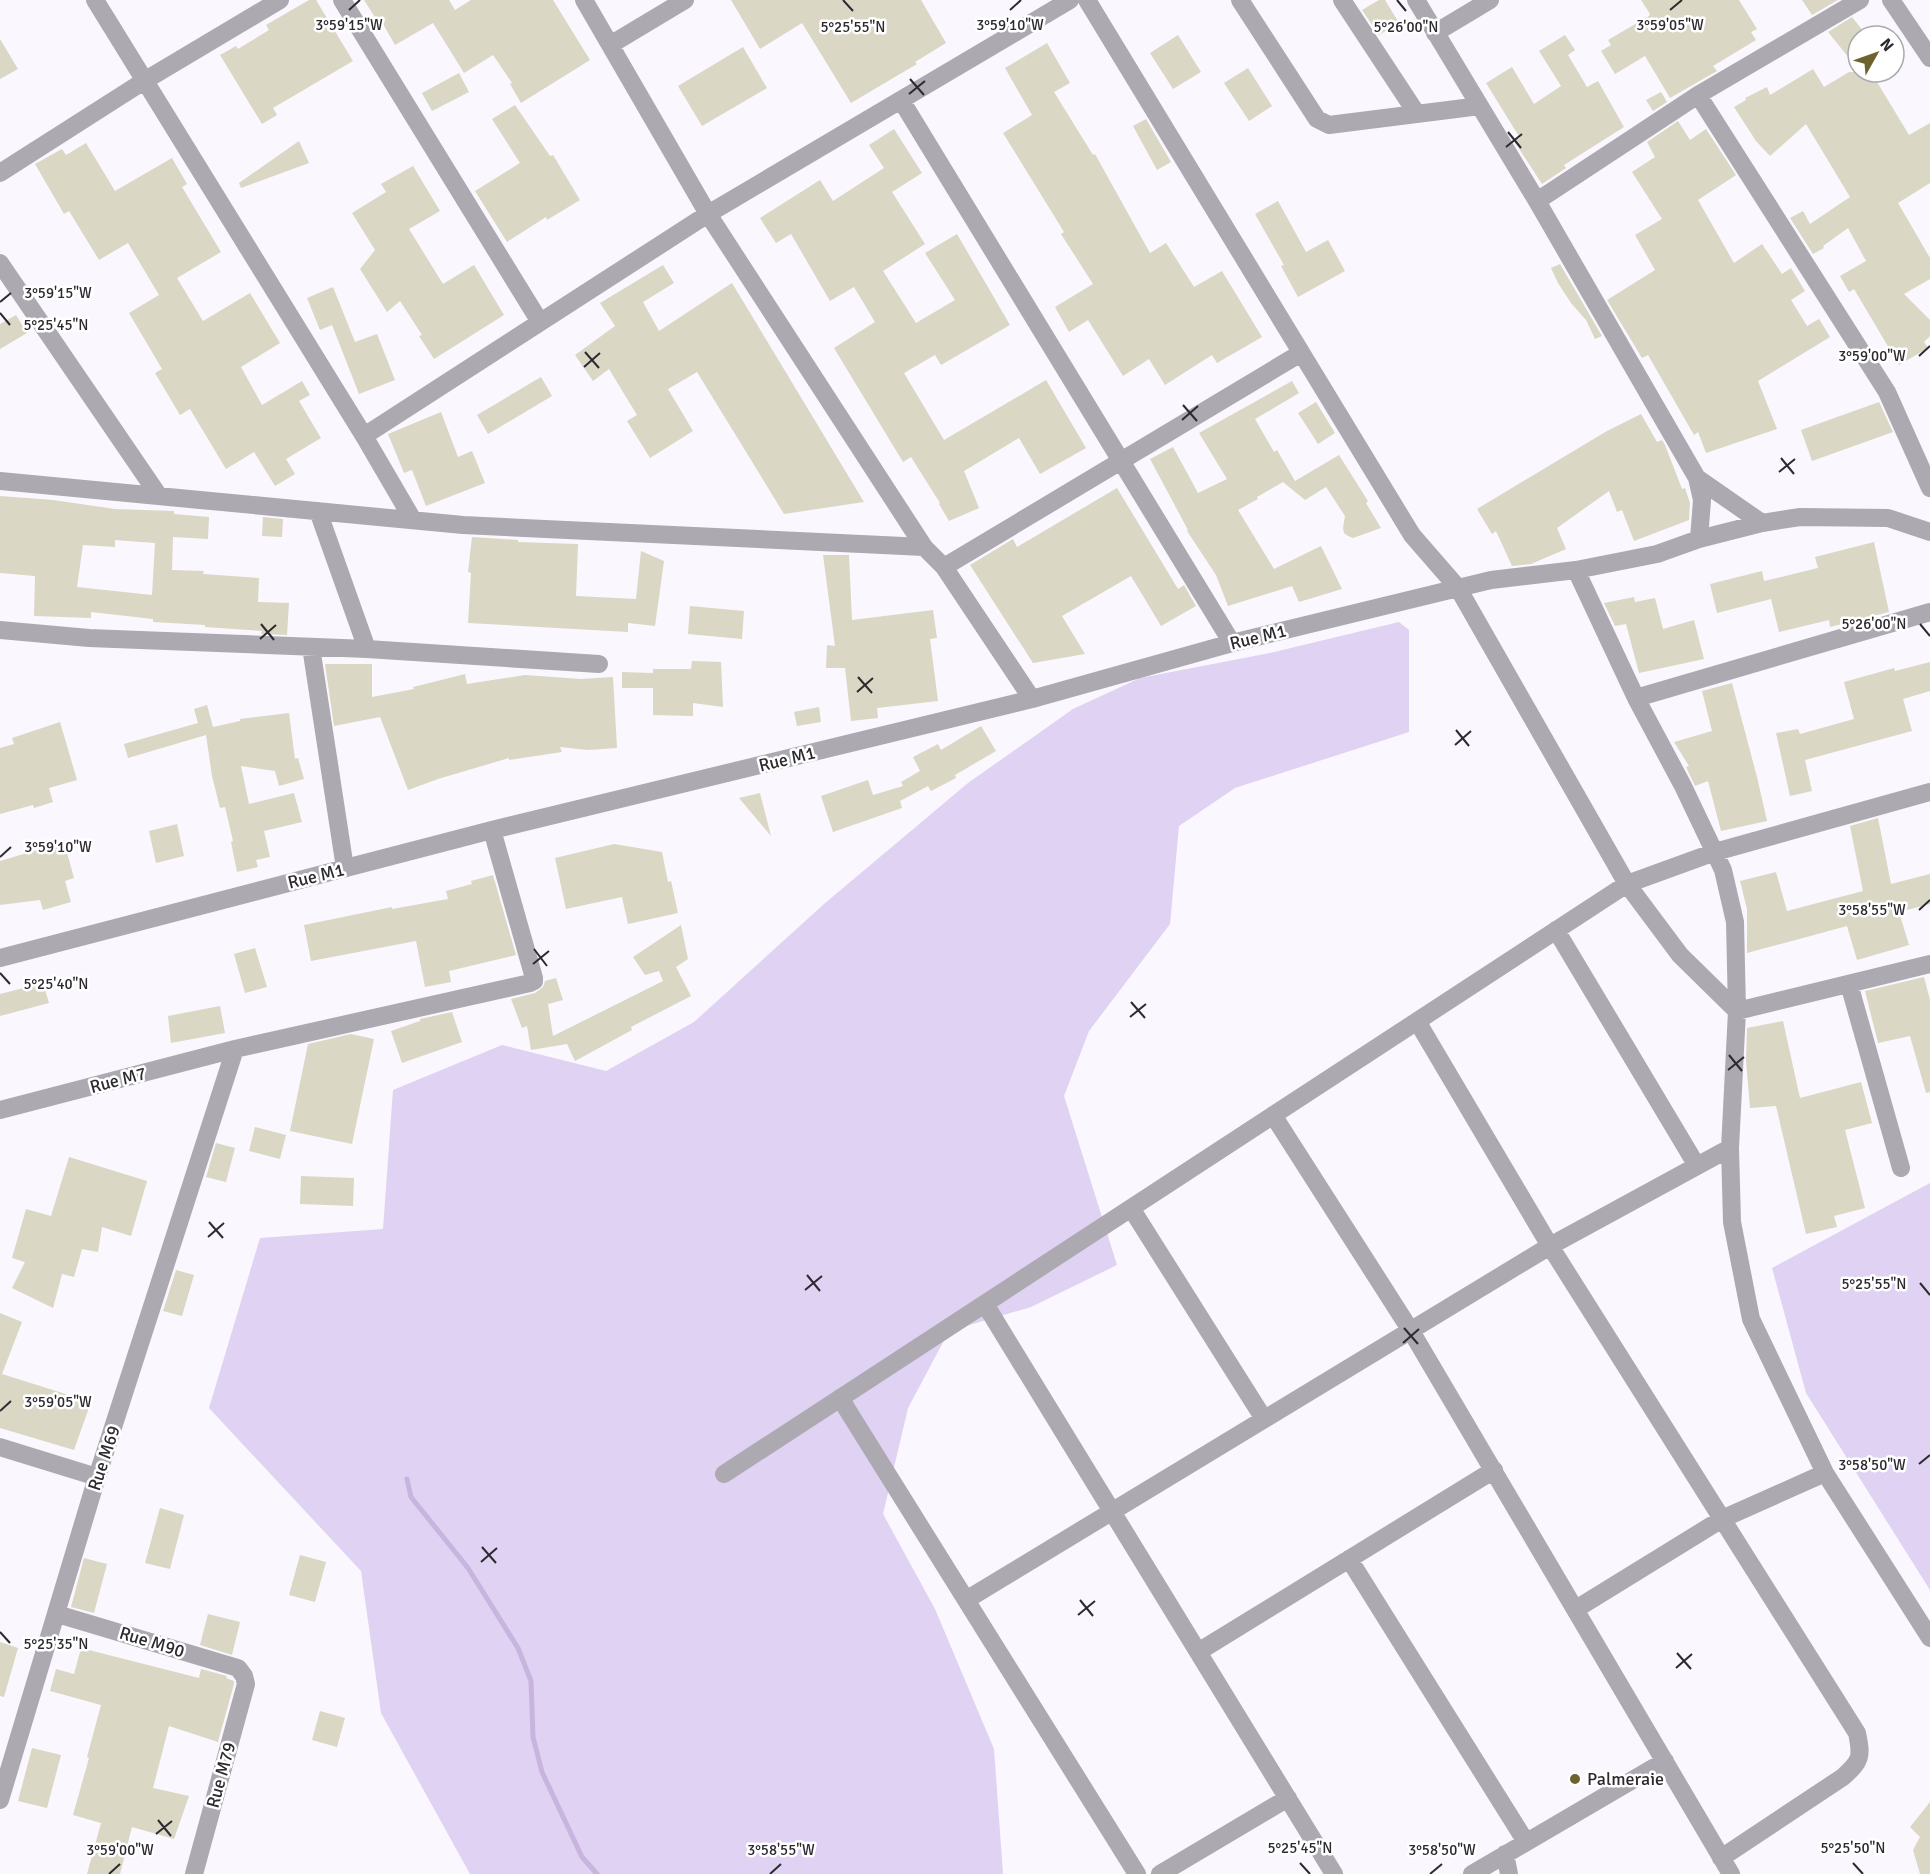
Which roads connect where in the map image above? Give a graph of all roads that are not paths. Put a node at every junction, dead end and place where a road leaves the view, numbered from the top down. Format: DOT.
graph roads {
  1 [pos="95,0"];
  2 [pos="280,0"];
  3 [pos="342,0"];
  4 [pos="584,0"];
  5 [pos="685,0"];
  6 [pos="1070,0"];
  7 [pos="1087,0"];
  8 [pos="1240,0"];
  9 [pos="1342,0"];
  10 [pos="1416,0"];
  11 [pos="1490,0"];
  12 [pos="1860,0"];
  13 [pos="1891,0"];
  14 [pos="1435,33"];
  15 [pos="610,45"];
  16 [pos="1930,58"];
  17 [pos="144,81"];
  18 [pos="1698,94"];
  19 [pos="901,100"];
  20 [pos="1480,106"];
  21 [pos="1417,114"];
  22 [pos="0,173"];
  23 [pos="1537,201"];
  24 [pos="708,214"];
  25 [pos="0,263"];
  26 [pos="540,322"];
  27 [pos="1301,353"];
  28 [pos="364,436"];
  29 [pos="1121,461"];
  30 [pos="1697,478"];
  31 [pos="0,481"];
  32 [pos="1930,488"];
  33 [pos="159,496"];
  34 [pos="318,511"];
  35 [pos="413,520"];
  36 [pos="1762,523"];
  37 [pos="1930,532"];
  38 [pos="1699,539"];
  39 [pos="924,547"];
  40 [pos="944,567"];
  41 [pos="1576,570"];
  42 [pos="1458,588"];
  43 [pos="1930,612"];
  44 [pos="0,630"];
  45 [pos="1233,643"];
  46 [pos="311,647"];
  47 [pos="367,649"];
  48 [pos="599,663"];
  49 [pos="1636,698"];
  50 [pos="1032,699"];
  51 [pos="1930,792"];
  52 [pos="492,830"];
  53 [pos="1715,852"];
  54 [pos="345,868"];
  55 [pos="1628,884"];
  56 [pos="1556,930"];
  57 [pos="0,958"];
  58 [pos="1930,964"];
  59 [pos="1850,984"];
  60 [pos="1737,1011"];
  61 [pos="1418,1021"];
  62 [pos="235,1049"];
  63 [pos="0,1110"];
  64 [pos="1273,1115"];
  65 [pos="1730,1148"];
  66 [pos="1697,1166"];
  67 [pos="1901,1168"];
  68 [pos="1131,1208"];
  69 [pos="1550,1246"];
  70 [pos="985,1304"];
  71 [pos="1412,1331"];
  72 [pos="840,1398"];
  73 [pos="1264,1419"];
  74 [pos="0,1448"];
  75 [pos="1494,1470"];
  76 [pos="1825,1473"];
  77 [pos="724,1474"];
  78 [pos="97,1477"];
  79 [pos="1111,1512"];
  80 [pos="1722,1520"];
  81 [pos="1349,1559"];
  82 [pos="966,1600"];
  83 [pos="1576,1609"];
  84 [pos="57,1614"];
  85 [pos="1930,1638"];
  86 [pos="1198,1652"];
  87 [pos="244,1676"];
  88 [pos="1665,1761"];
  89 [pos="1288,1798"];
  90 [pos="0,1800"];
  91 [pos="1526,1842"];
  92 [pos="1505,1854"];
  93 [pos="1721,1858"];
  94 [pos="194,1874"];
  95 [pos="1137,1874"];
  96 [pos="1160,1874"];
  97 [pos="1335,1874"];
  98 [pos="1472,1874"];
  99 [pos="1509,1874"];
  100 [pos="1731,1874"];
  1 -- 17 [label="street"];
  2 -- 17 [label="street"];
  3 -- 26 [label="street"];
  4 -- 15 [label="street"];
  5 -- 15 [label="street"];
  6 -- 19 [label="street"];
  7 -- 27 [label="street"];
  8 -- 21 [label="street"];
  9 -- 21 [label="street"];
  10 -- 14 [label="street"];
  11 -- 14 [label="street"];
  12 -- 18 [label="street"];
  13 -- 16 [label="street"];
  14 -- 20 [label="street"];
  15 -- 24 [label="street"];
  17 -- 22 [label="street"];
  17 -- 28 [label="street"];
  18 -- 23 [label="street"];
  18 -- 32 [label="street"];
  19 -- 24 [label="street"];
  19 -- 29 [label="street"];
  20 -- 21 [label="street"];
  20 -- 23 [label="street"];
  23 -- 30 [label="street"];
  24 -- 26 [label="street"];
  24 -- 39 [label="street"];
  25 -- 33 [label="street"];
  26 -- 28 [label="street"];
  27 -- 29 [label="street"];
  27 -- 42 [label="street"];
  28 -- 35 [label="street"];
  29 -- 40 [label="street"];
  29 -- 45 [label="street"];
  30 -- 36 [label="street"];
  30 -- 38 [label="street"];
  31 -- 33 [label="street"];
  33 -- 34 [label="street"];
  34 -- 35 [label="street"];
  34 -- 47 [label="street"];
  35 -- 39 [label="street"];
  36 -- 37 [label="street, Rue M1"];
  36 -- 38 [label="street, Rue M1"];
  38 -- 41 [label="street, Rue M1"];
  39 -- 40 [label="street"];
  40 -- 50 [label="street"];
  41 -- 42 [label="street, Rue M1"];
  41 -- 49 [label="street"];
  42 -- 45 [label="street, Rue M1"];
  42 -- 55 [label="street"];
  43 -- 49 [label="street"];
  44 -- 46 [label="street"];
  45 -- 50 [label="street, Rue M1"];
  46 -- 47 [label="street"];
  46 -- 54 [label="street"];
  47 -- 48 [label="street"];
  49 -- 53 [label="street"];
  50 -- 52 [label="street, Rue M1"];
  51 -- 53 [label="street"];
  52 -- 54 [label="street, Rue M1"];
  52 -- 62 [label="street, Rue M7"];
  53 -- 55 [label="street"];
  53 -- 60 [label="street"];
  54 -- 57 [label="street, Rue M1"];
  55 -- 56 [label="street"];
  55 -- 60 [label="street"];
  56 -- 61 [label="street"];
  56 -- 66 [label="street"];
  58 -- 59 [label="street"];
  59 -- 60 [label="street"];
  59 -- 67 [label="street"];
  60 -- 65 [label="street"];
  61 -- 64 [label="street"];
  61 -- 69 [label="street"];
  62 -- 63 [label="street, Rue M7"];
  62 -- 78 [label="street, Rue M69"];
  64 -- 68 [label="street"];
  64 -- 71 [label="street"];
  65 -- 66 [label="street"];
  65 -- 76 [label="street"];
  66 -- 69 [label="street"];
  68 -- 70 [label="street"];
  68 -- 73 [label="street"];
  69 -- 71 [label="street"];
  69 -- 80 [label="street"];
  70 -- 72 [label="street"];
  70 -- 79 [label="street"];
  71 -- 73 [label="street"];
  71 -- 75 [label="street"];
  72 -- 77 [label="street"];
  72 -- 82 [label="street"];
  73 -- 79 [label="street"];
  74 -- 78 [label="street"];
  75 -- 81 [label="street"];
  75 -- 83 [label="street"];
  76 -- 80 [label="street"];
  76 -- 85 [label="street"];
  78 -- 84 [label="street, Rue M69"];
  79 -- 82 [label="street"];
  79 -- 86 [label="street"];
  80 -- 83 [label="street"];
  80 -- 93 [label="street"];
  81 -- 86 [label="street"];
  81 -- 91 [label="street"];
  82 -- 95 [label="street"];
  83 -- 88 [label="street"];
  84 -- 87 [label="street, Rue M90"];
  84 -- 90 [label="street, Rue M69"];
  86 -- 89 [label="street"];
  87 -- 94 [label="street, Rue M79"];
  88 -- 91 [label="street"];
  88 -- 93 [label="street"];
  89 -- 96 [label="street"];
  89 -- 97 [label="street"];
  91 -- 92 [label="street"];
  92 -- 98 [label="street"];
  92 -- 99 [label="street"];
  93 -- 100 [label="street"];
}
